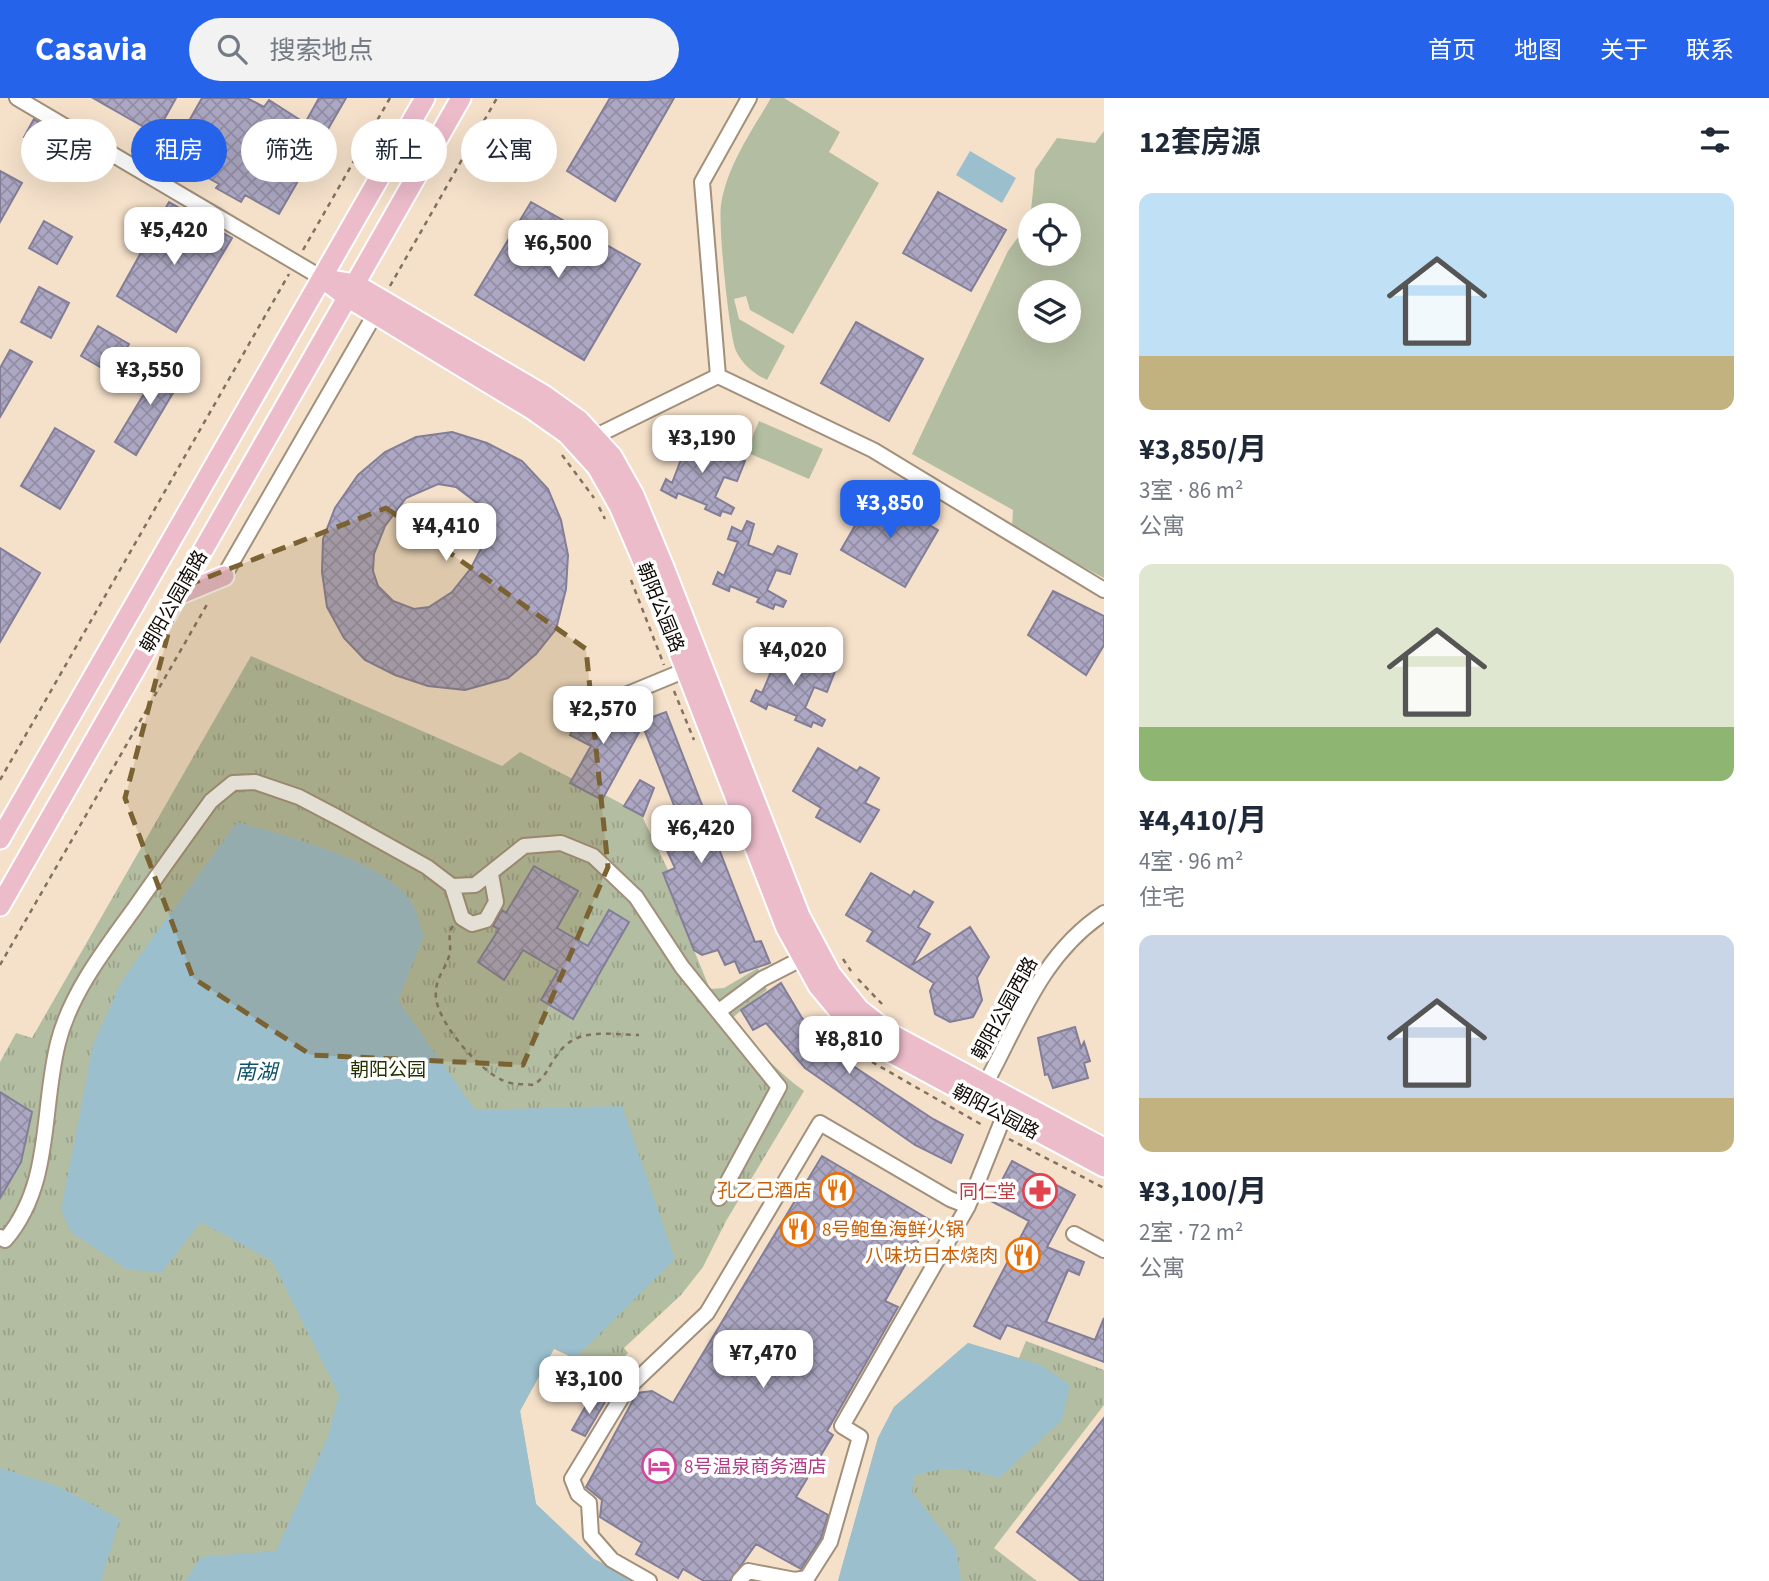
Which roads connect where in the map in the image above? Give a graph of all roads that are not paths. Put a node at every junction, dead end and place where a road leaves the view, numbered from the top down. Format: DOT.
graph roads {
  1 [pos="17,98"];
  2 [pos="425,98"];
  3 [pos="461,98"];
  4 [pos="749,98"];
  5 [pos="322,278"];
  6 [pos="351,290"];
  7 [pos="378,307"];
  8 [pos="718,376"];
  9 [pos="594,437"];
  10 [pos="224,576"];
  11 [pos="1104,590"];
  12 [pos="176,596"];
  13 [pos="685,670"];
  14 [pos="618,698"];
  15 [pos="0,839"];
  16 [pos="491,874"];
  17 [pos="452,886"];
  18 [pos="0,906"];
  19 [pos="1104,913"];
  20 [pos="803,958"];
  21 [pos="719,1010"];
  22 [pos="980,1093"];
  23 [pos="1004,1116"];
  24 [pos="1104,1148"];
  25 [pos="1104,1167"];
  26 [pos="719,1199"];
  27 [pos="968,1206"];
  28 [pos="1074,1234"];
  29 [pos="0,1237"];
  30 [pos="1104,1250"];
  31 [pos="649,1581"];
  32 [pos="740,1581"];
  1 -- 5 [label="street"];
  2 -- 5 [label="main road, 朝阳公园南路"];
  3 -- 6 [label="main road, 朝阳公园南路"];
  4 -- 8 [label="street"];
  5 -- 6 [label="main road, 朝阳公园路"];
  5 -- 15 [label="main road, 朝阳公园南路"];
  6 -- 7 [label="main road, 朝阳公园路"];
  6 -- 12 [label="main road, 朝阳公园南路"];
  7 -- 9 [label="main road, 朝阳公园路"];
  7 -- 10 [label="street"];
  7 -- 13 [label="main road, 朝阳公园路"];
  8 -- 9 [label="street"];
  8 -- 11 [label="street"];
  9 -- 22 [label="main road, 朝阳公园路"];
  10 -- 12 [label="main road"];
  12 -- 18 [label="main road, 朝阳公园南路"];
  13 -- 14 [label="street"];
  13 -- 20 [label="main road, 朝阳公园路"];
  16 -- 17 [label="street"];
  16 -- 17 [label="street"];
  16 -- 21 [label="street"];
  17 -- 29 [label="street"];
  19 -- 22 [label="street, 朝阳公园西路"];
  20 -- 21 [label="street"];
  20 -- 22 [label="main road, 朝阳公园路"];
  21 -- 26 [label="street"];
  22 -- 23 [label="main road, 朝阳公园路"];
  22 -- 24 [label="main road, 朝阳公园路"];
  23 -- 25 [label="main road, 朝阳公园路"];
  23 -- 27 [label="street"];
  27 -- 31 [label="street"];
  27 -- 32 [label="street"];
  28 -- 30 [label="street"];
}
